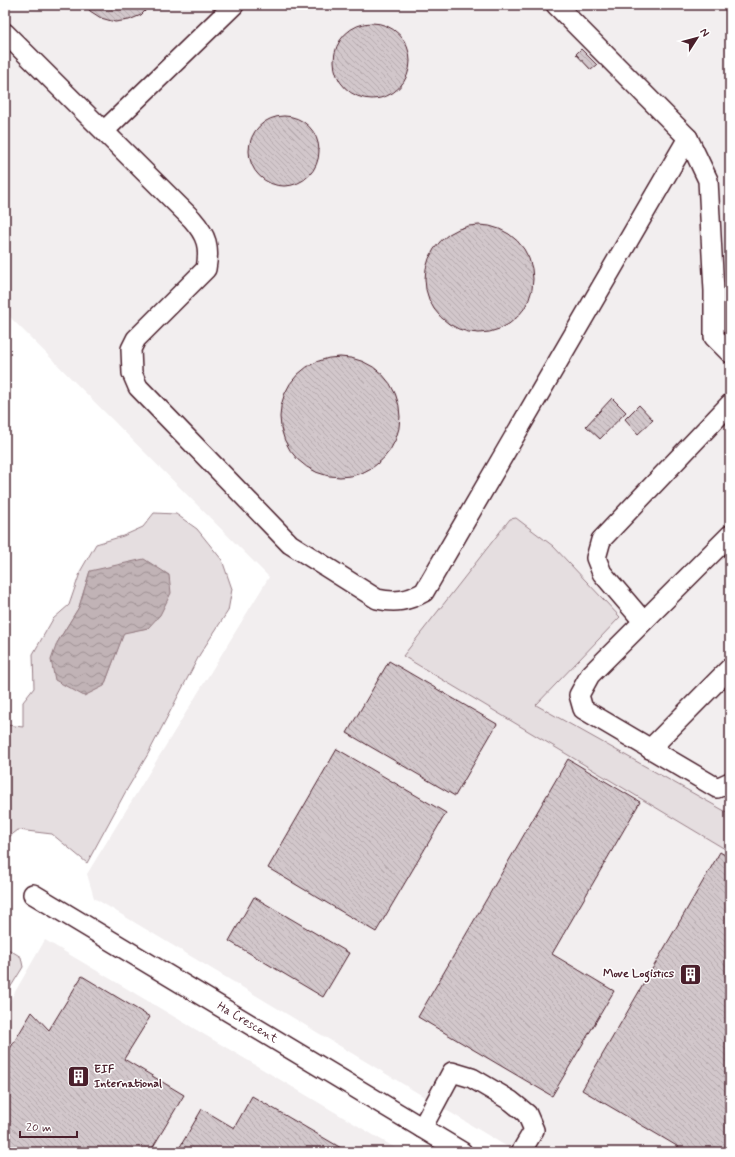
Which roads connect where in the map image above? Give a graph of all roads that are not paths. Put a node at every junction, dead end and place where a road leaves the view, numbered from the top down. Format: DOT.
graph roads {
  1 [pos="234,5"];
  2 [pos="556,5"];
  3 [pos="5,33"];
  4 [pos="104,131"];
  5 [pos="688,138"];
  6 [pos="730,353"];
  7 [pos="730,404"];
  8 [pos="730,535"];
  9 [pos="643,621"];
  10 [pos="730,668"];
  11 [pos="650,748"];
  12 [pos="730,782"];
  13 [pos="33,894"];
  14 [pos="422,1128"];
  15 [pos="462,1152"];
  16 [pos="521,1152"];
  1 -- 4 [label="street"];
  2 -- 5 [label="street"];
  3 -- 4 [label="street"];
  4 -- 5 [label="street"];
  5 -- 6 [label="street"];
  7 -- 9 [label="street"];
  8 -- 9 [label="street"];
  9 -- 11 [label="street"];
  10 -- 11 [label="street"];
  11 -- 12 [label="street"];
  13 -- 14 [label="street, Ha Crescent"];
  14 -- 15 [label="street, Ha Crescent"];
  14 -- 16 [label="street"];
}
